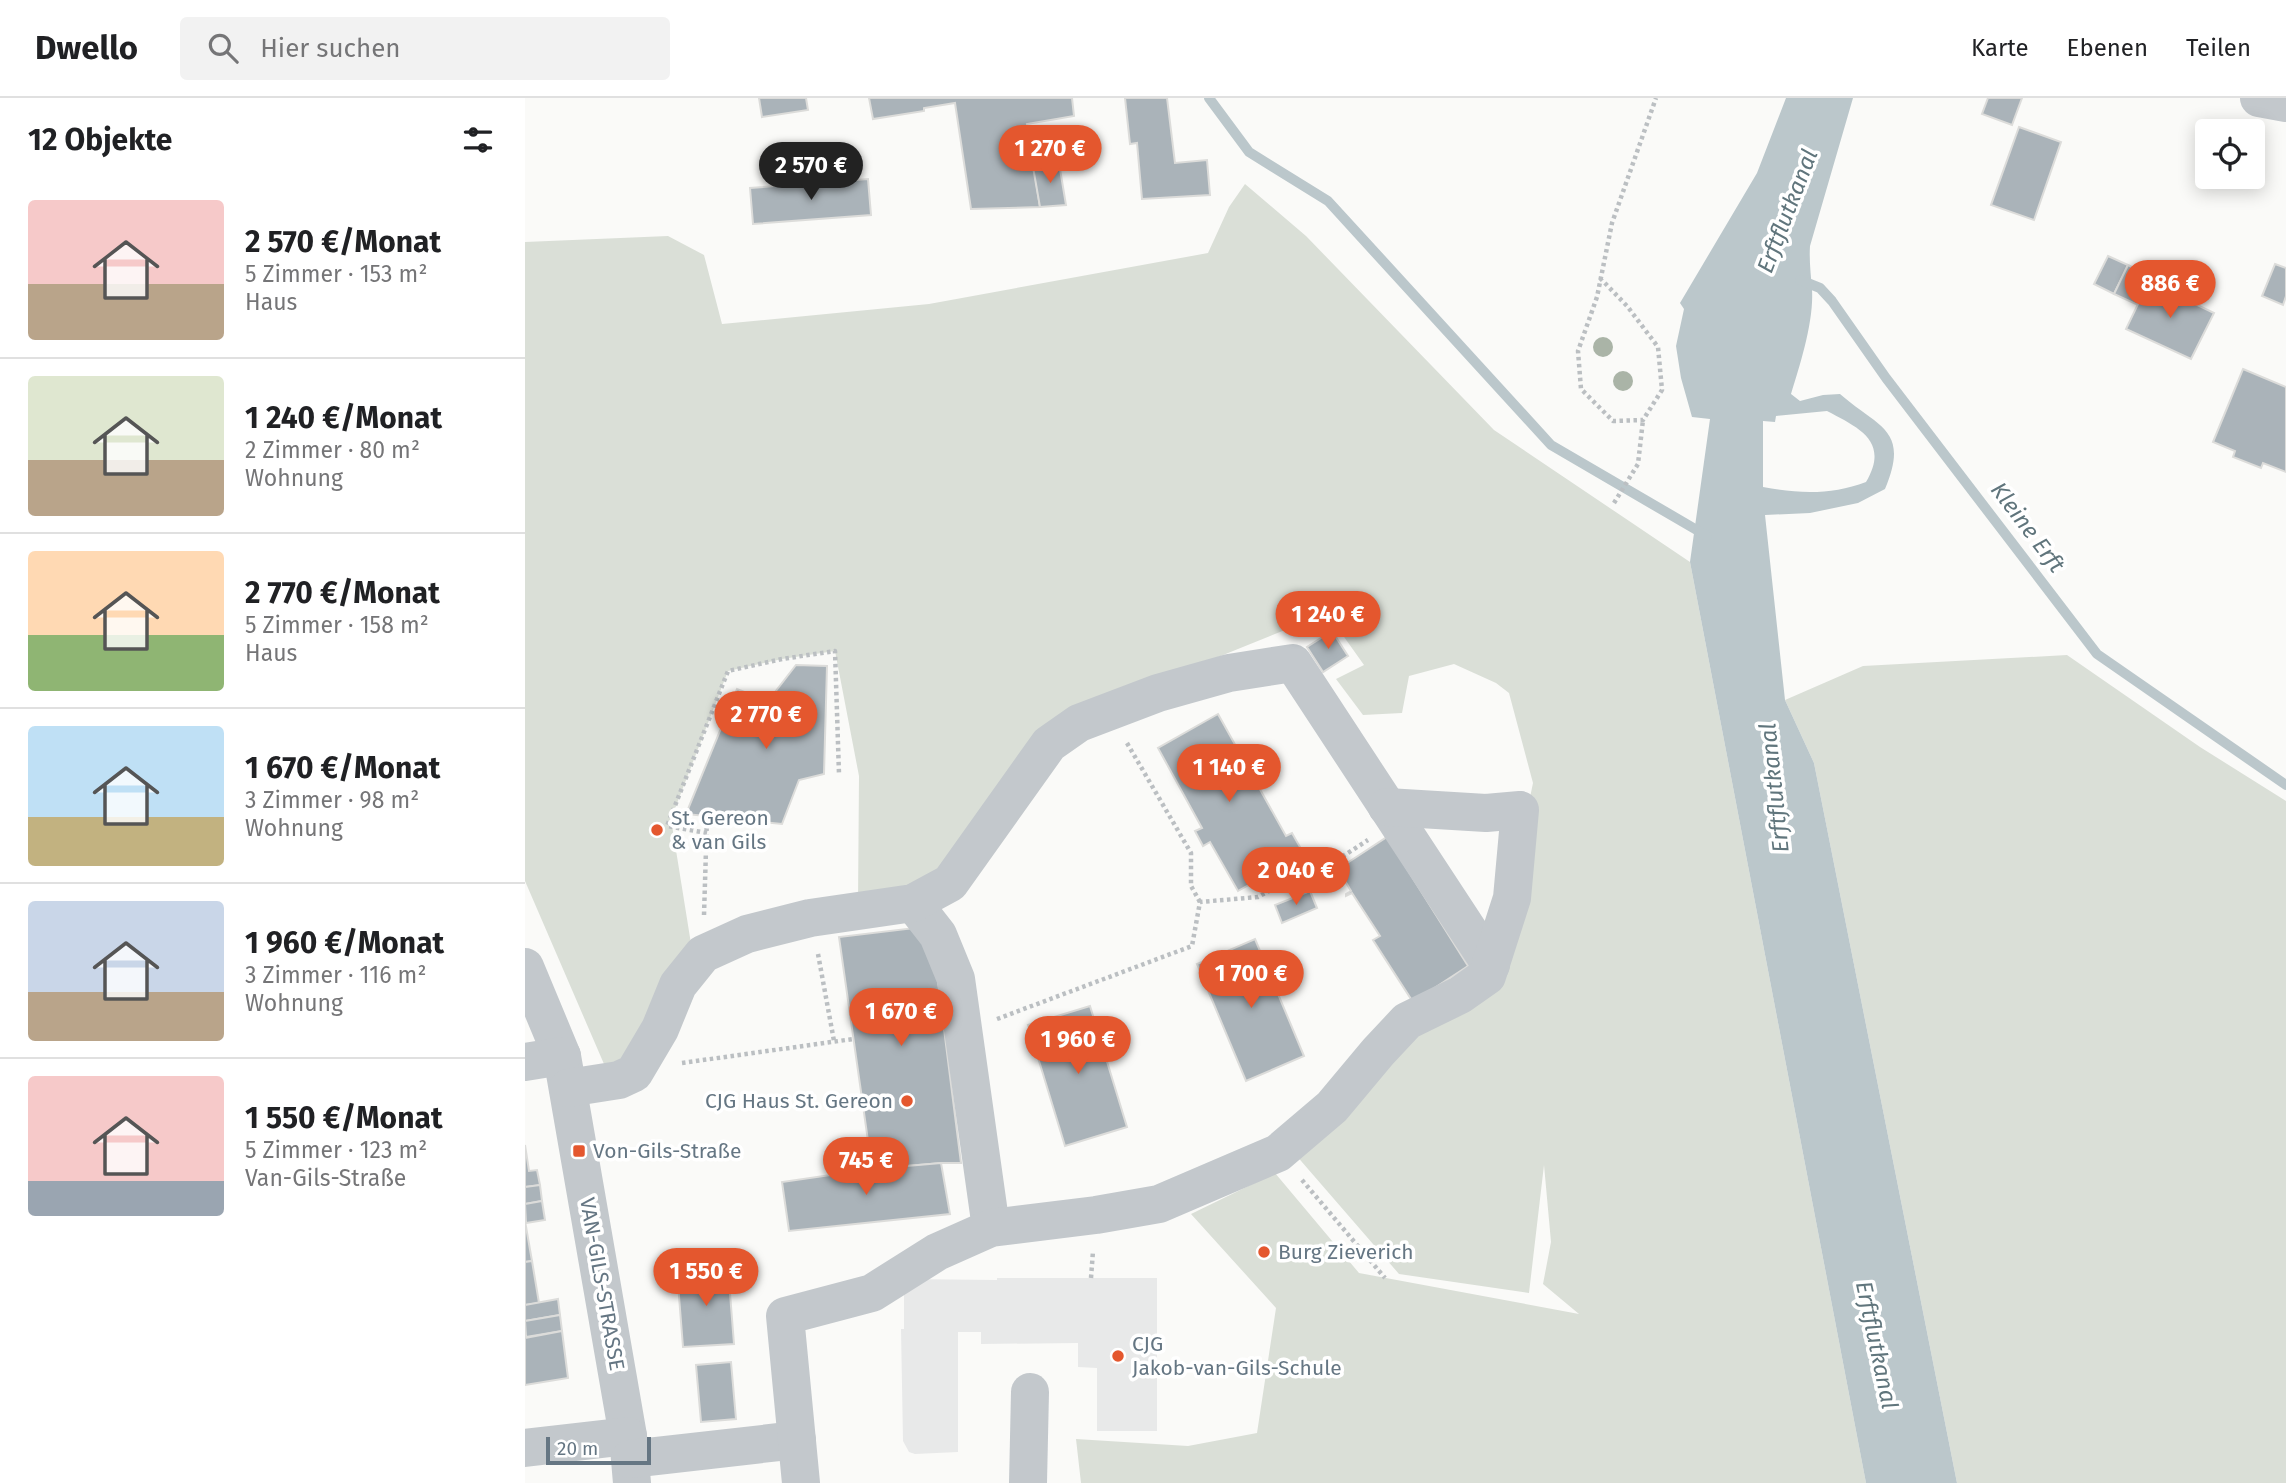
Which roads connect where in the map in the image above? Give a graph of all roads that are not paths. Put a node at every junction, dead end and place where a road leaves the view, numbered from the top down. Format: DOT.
graph roads {
  1 [pos="2259,98"];
  2 [pos="2286,103"];
  3 [pos="1392,814"];
  4 [pos="913,903"];
  5 [pos="1491,965"];
  6 [pos="525,967"];
  7 [pos="525,1062"];
  8 [pos="565,1072"];
  9 [pos="991,1228"];
  10 [pos="1030,1392"];
  11 [pos="797,1440"];
  12 [pos="525,1448"];
  13 [pos="630,1459"];
  14 [pos="801,1483"];
  15 [pos="1028,1483"];
  1 -- 2 [label="street"];
  3 -- 4 [label="street"];
  3 -- 5 [label="street"];
  3 -- 5 [label="street"];
  4 -- 8 [label="street"];
  4 -- 9 [label="street"];
  5 -- 9 [label="street"];
  6 -- 8 [label="street, VAN-GILS-STRASSE"];
  7 -- 8 [label="street"];
  8 -- 13 [label="street, VAN-GILS-STRASSE"];
  9 -- 11 [label="street"];
  10 -- 15 [label="street"];
  11 -- 13 [label="street"];
  11 -- 14 [label="street"];
  12 -- 13 [label="street"];
}
